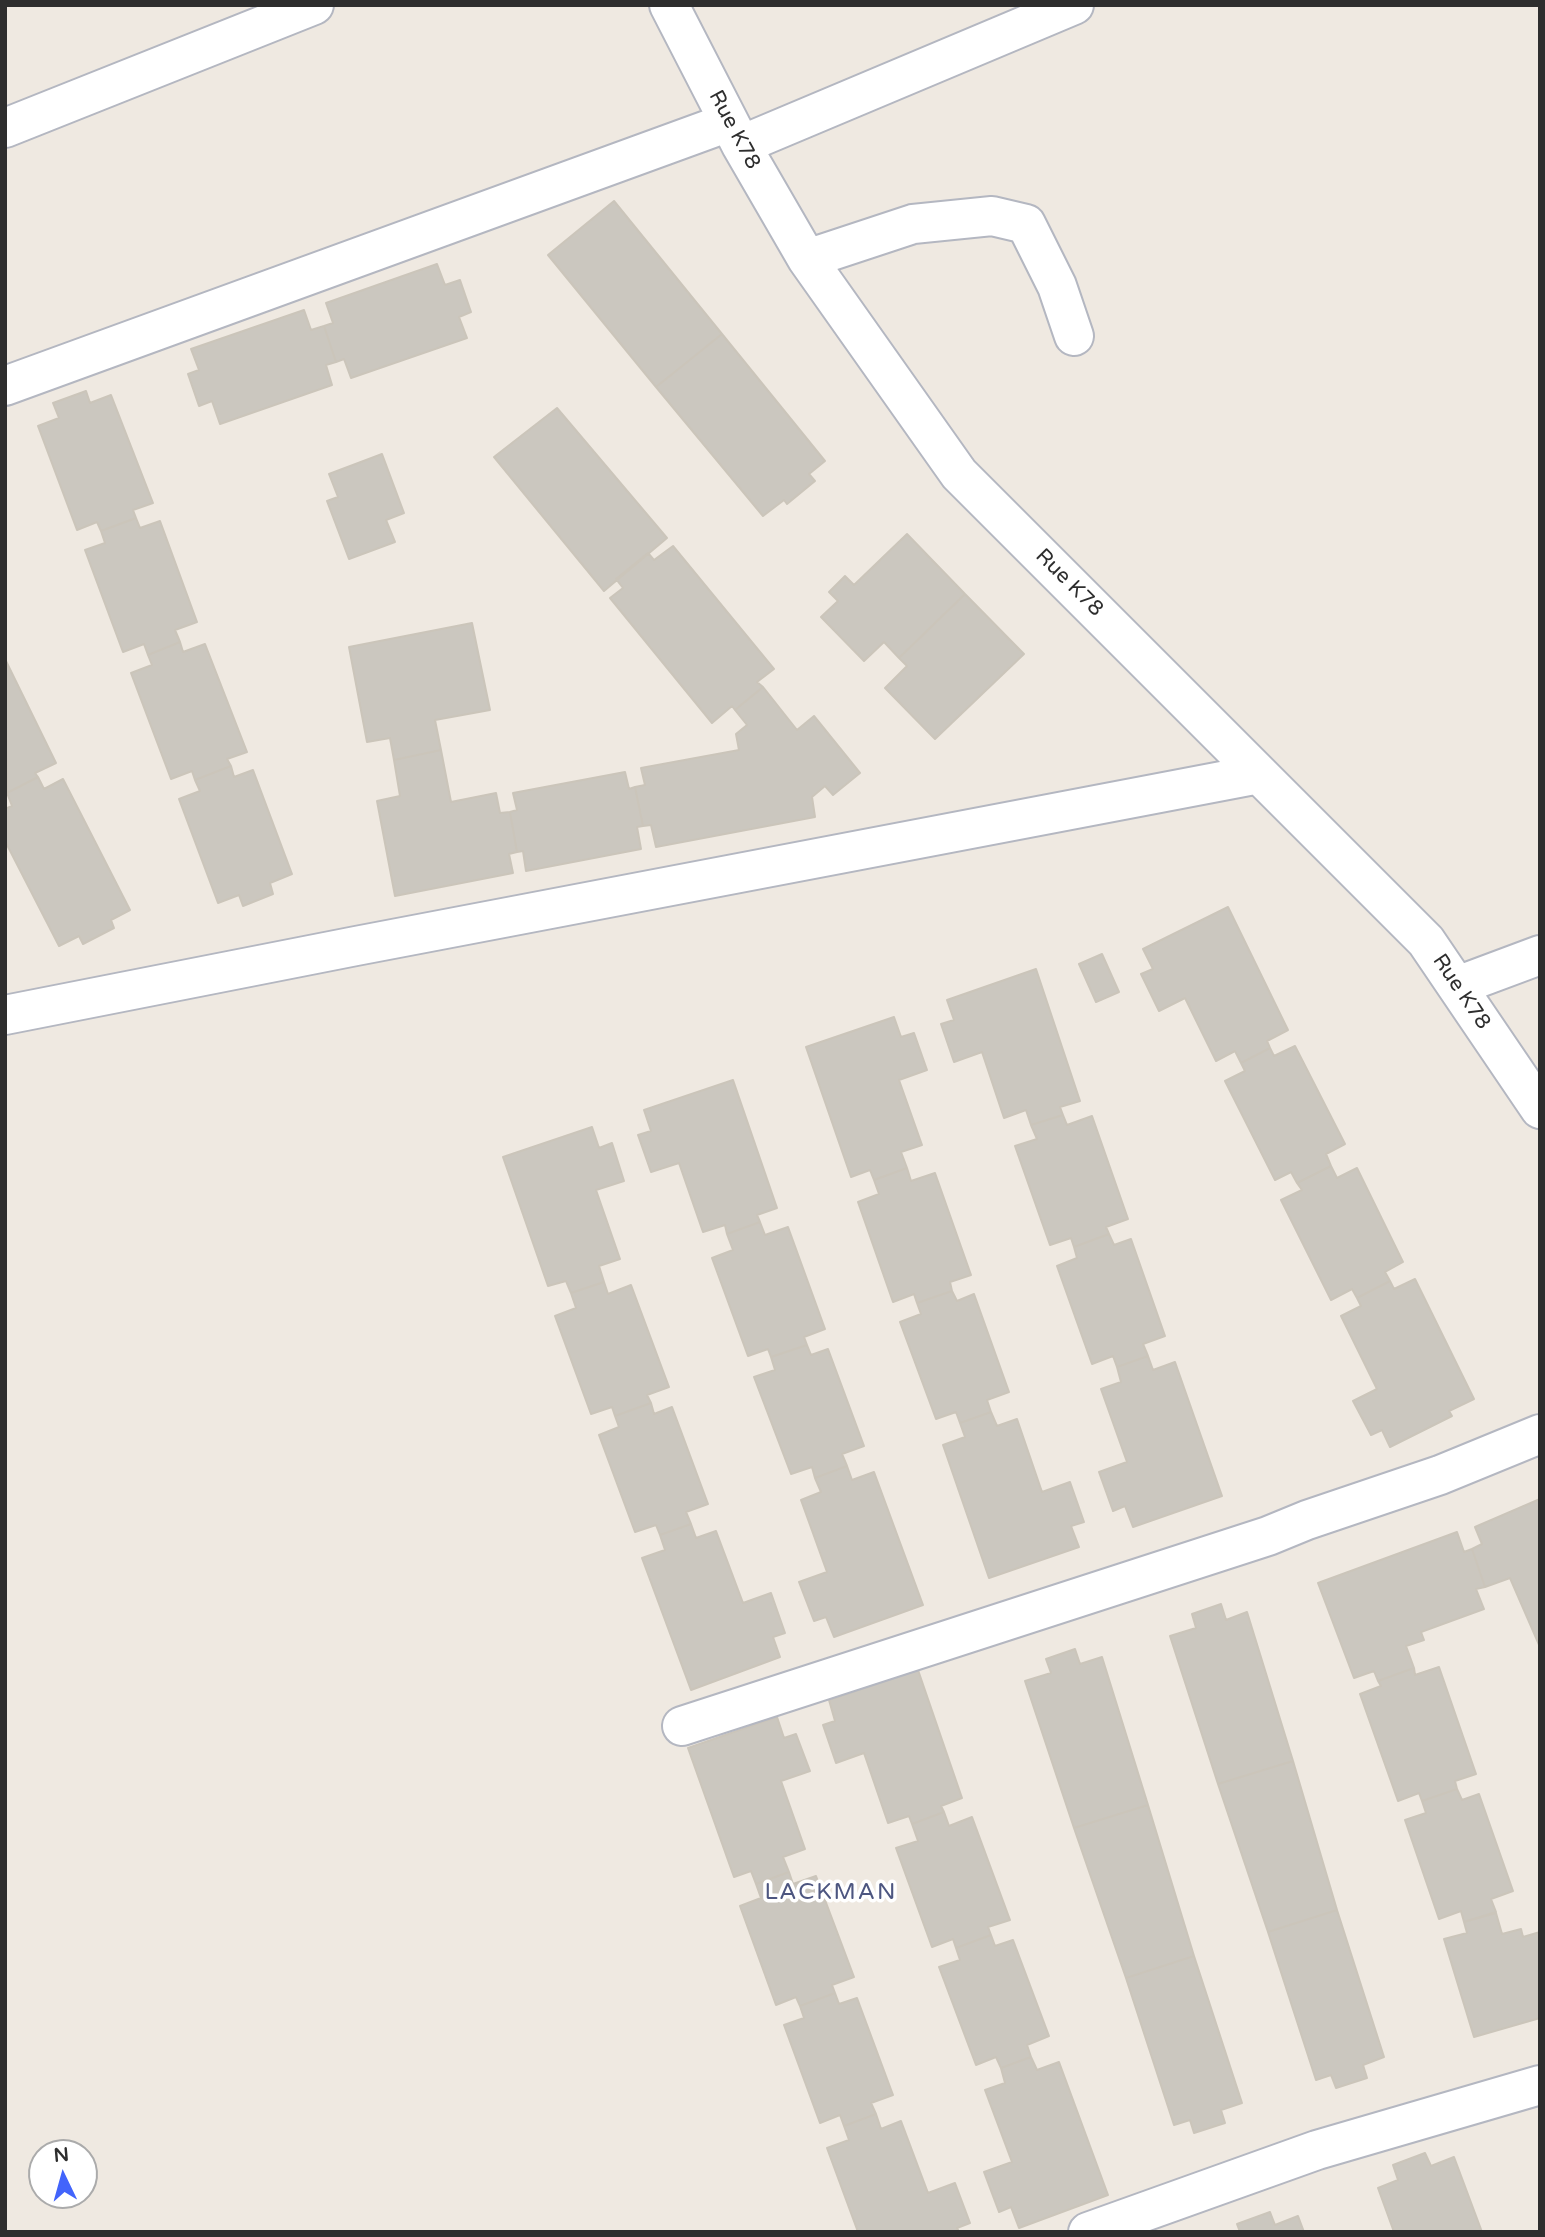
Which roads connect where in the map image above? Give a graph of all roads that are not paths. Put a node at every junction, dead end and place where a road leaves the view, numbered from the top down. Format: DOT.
graph roads {
  1 [pos="314,5"];
  2 [pos="668,5"];
  3 [pos="1074,5"];
  4 [pos="5,128"];
  5 [pos="735,133"];
  6 [pos="807,259"];
  7 [pos="1074,336"];
  8 [pos="5,386"];
  9 [pos="1259,774"];
  10 [pos="1540,955"];
  11 [pos="1457,986"];
  12 [pos="5,1015"];
  13 [pos="1540,1109"];
  14 [pos="1540,1434"];
  15 [pos="682,1726"];
  16 [pos="1540,2085"];
  17 [pos="1088,2232"];
  1 -- 4 [label="street"];
  2 -- 5 [label="street, Rue K78"];
  3 -- 5 [label="street"];
  5 -- 6 [label="street, Rue K78"];
  5 -- 8 [label="street"];
  6 -- 7 [label="street"];
  6 -- 9 [label="street, Rue K78"];
  9 -- 11 [label="street, Rue K78"];
  9 -- 12 [label="street"];
  10 -- 11 [label="street"];
  11 -- 13 [label="street, Rue K78"];
  14 -- 15 [label="street"];
  16 -- 17 [label="street"];
}
